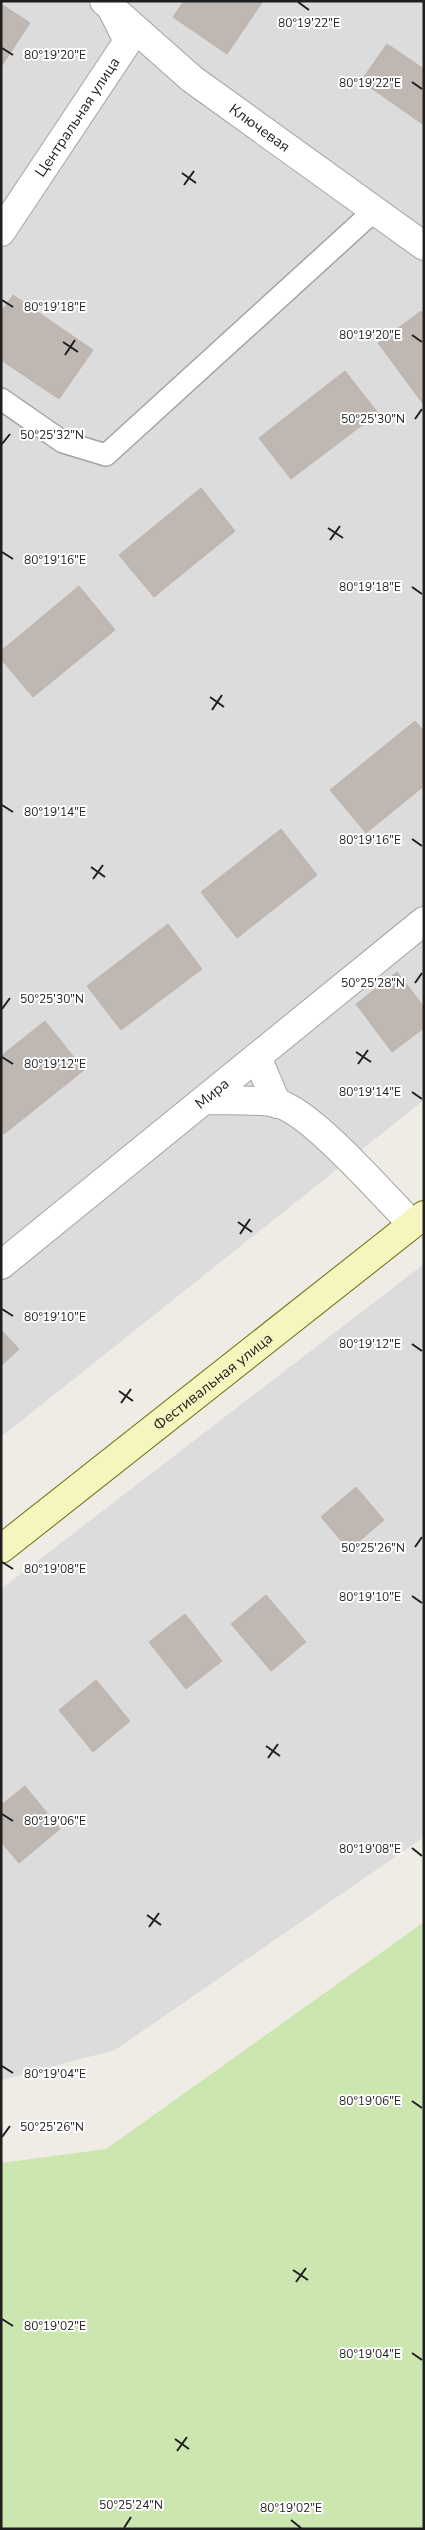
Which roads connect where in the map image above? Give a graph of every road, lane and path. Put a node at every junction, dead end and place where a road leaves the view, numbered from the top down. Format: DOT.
graph roads {
  1 [pos="109,3"];
  2 [pos="375,210"];
  3 [pos="1,232"];
  4 [pos="424,246"];
  5 [pos="1,399"];
  6 [pos="424,921"];
  7 [pos="257,1057"];
  8 [pos="204,1100"];
  9 [pos="277,1104"];
  10 [pos="418,1220"];
  11 [pos="1,1265"];
  12 [pos="1,1549"];
  1 -- 2 [label="street, Ключевая"];
  1 -- 3 [label="street, Центральная улица"];
  2 -- 4 [label="street, Ключевая"];
  2 -- 5 [label="lane"];
  6 -- 7 [label="street, Мира"];
  7 -- 8 [label="street, Мира"];
  7 -- 9 [label="street"];
  8 -- 9 [label="street"];
  8 -- 11 [label="street, Мира"];
  9 -- 10 [label="street"];
  10 -- 12 [label="street, Фестивальная улица"];
}
